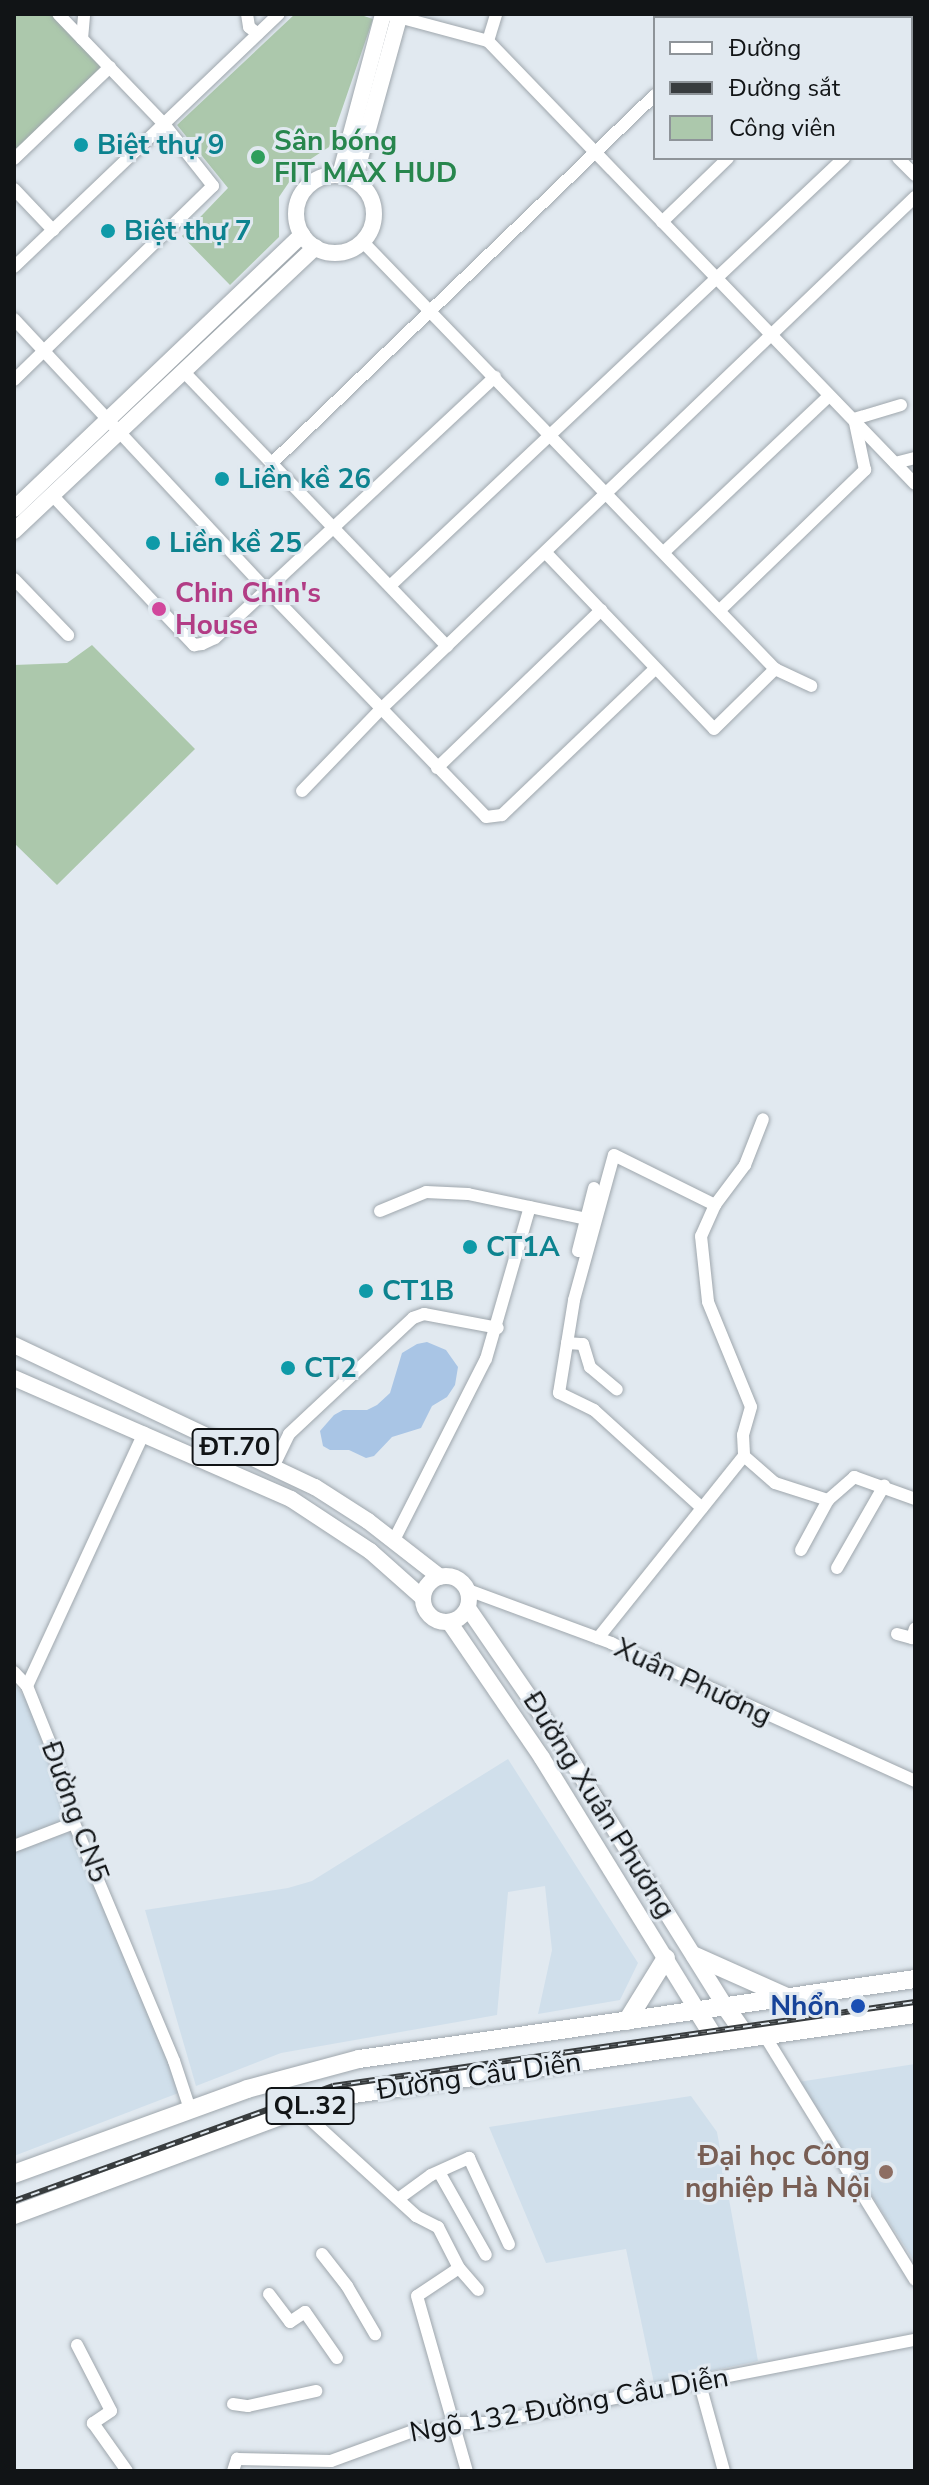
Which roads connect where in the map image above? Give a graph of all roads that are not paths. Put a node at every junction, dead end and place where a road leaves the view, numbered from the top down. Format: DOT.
graph roads {
  1 [pos="58,14"];
  2 [pos="84,14"];
  3 [pos="247,14"];
  4 [pos="279,14"];
  5 [pos="496,14"];
  6 [pos="392,15"];
  7 [pos="258,34"];
  8 [pos="82,39"];
  9 [pos="488,41"];
  10 [pos="110,67"];
  11 [pos="653,97"];
  12 [pos="163,123"];
  13 [pos="595,153"];
  14 [pos="14,159"];
  15 [pos="726,160"];
  16 [pos="842,160"];
  17 [pos="900,160"];
  18 [pos="915,175"];
  19 [pos="347,178"];
  20 [pos="14,189"];
  21 [pos="915,197"];
  22 [pos="662,222"];
  23 [pos="53,230"];
  24 [pos="308,241"];
  25 [pos="362,241"];
  26 [pos="14,267"];
  27 [pos="717,280"];
  28 [pos="430,311"];
  29 [pos="14,319"];
  30 [pos="770,335"];
  31 [pos="45,351"];
  32 [pos="184,372"];
  33 [pos="495,377"];
  34 [pos="14,380"];
  35 [pos="829,396"];
  36 [pos="901,405"];
  37 [pos="854,419"];
  38 [pos="114,425"];
  39 [pos="550,434"];
  40 [pos="915,458"];
  41 [pos="272,463"];
  42 [pos="895,463"];
  43 [pos="915,484"];
  44 [pos="607,492"];
  45 [pos="52,495"];
  46 [pos="14,509"];
  47 [pos="334,528"];
  48 [pos="14,531"];
  49 [pos="665,551"];
  50 [pos="546,553"];
  51 [pos="14,579"];
  52 [pos="391,585"];
  53 [pos="267,590"];
  54 [pos="601,610"];
  55 [pos="720,610"];
  56 [pos="68,635"];
  57 [pos="447,646"];
  58 [pos="655,669"];
  59 [pos="775,669"];
  60 [pos="811,686"];
  61 [pos="381,709"];
  62 [pos="437,768"];
  63 [pos="302,791"];
  64 [pos="763,1119"];
  65 [pos="594,1188"];
  66 [pos="715,1205"];
  67 [pos="530,1207"];
  68 [pos="380,1211"];
  69 [pos="587,1219"];
  70 [pos="578,1251"];
  71 [pos="498,1328"];
  72 [pos="567,1343"];
  73 [pos="14,1345"];
  74 [pos="14,1378"];
  75 [pos="617,1390"];
  76 [pos="144,1433"];
  77 [pos="744,1456"];
  78 [pos="274,1465"];
  79 [pos="884,1486"];
  80 [pos="915,1499"];
  81 [pos="828,1500"];
  82 [pos="702,1508"];
  83 [pos="394,1540"];
  84 [pos="801,1550"];
  85 [pos="837,1568"];
  86 [pos="440,1577"];
  87 [pos="468,1590"];
  88 [pos="423,1598"];
  89 [pos="468,1608"];
  90 [pos="450,1623"];
  91 [pos="897,1634"];
  92 [pos="914,1635"];
  93 [pos="598,1638"];
  94 [pos="14,1672"];
  95 [pos="27,1686"];
  96 [pos="915,1781"];
  97 [pos="74,1823"];
  98 [pos="14,1846"];
  99 [pos="695,1956"];
  100 [pos="666,1958"];
  101 [pos="915,1979"];
  102 [pos="788,1997"];
  103 [pos="725,2006"];
  104 [pos="697,2010"];
  105 [pos="915,2014"];
  106 [pos="627,2021"];
  107 [pos="756,2037"];
  108 [pos="717,2042"];
  109 [pos="190,2109"];
  110 [pos="299,2109"];
  111 [pos="439,2172"];
  112 [pos="14,2174"];
  113 [pos="398,2199"];
  114 [pos="14,2215"];
  115 [pos="509,2244"];
  116 [pos="322,2254"];
  117 [pos="486,2255"];
  118 [pos="459,2268"];
  119 [pos="915,2280"];
  120 [pos="478,2290"];
  121 [pos="269,2294"];
  122 [pos="375,2334"];
  123 [pos="915,2340"];
  124 [pos="77,2345"];
  125 [pos="337,2358"];
  126 [pos="699,2381"];
  127 [pos="316,2391"];
  128 [pos="233,2404"];
  129 [pos="454,2423"];
  130 [pos="331,2461"];
  131 [pos="127,2471"];
  132 [pos="233,2471"];
  133 [pos="342,2471"];
  134 [pos="467,2471"];
  135 [pos="724,2471"];
  1 -- 8 [label="street"];
  2 -- 8 [label="street"];
  3 -- 7 [label="street"];
  4 -- 7 [label="street"];
  5 -- 9 [label="street"];
  6 -- 9 [label="street"];
  6 -- 19 [label="main road"];
  7 -- 12 [label="street"];
  8 -- 10 [label="street"];
  9 -- 13 [label="street"];
  10 -- 12 [label="street"];
  10 -- 14 [label="street"];
  11 -- 13 [label="street"];
  12 -- 23 [label="street"];
  12 -- 31 [label="street"];
  13 -- 22 [label="street"];
  13 -- 28 [label="street"];
  15 -- 22 [label="street"];
  16 -- 27 [label="street"];
  17 -- 18 [label="street"];
  19 -- 24 [label="main road"];
  19 -- 25 [label="main road"];
  20 -- 23 [label="street"];
  21 -- 30 [label="street"];
  22 -- 27 [label="street"];
  23 -- 26 [label="street"];
  24 -- 25 [label="main road"];
  24 -- 32 [label="main road"];
  24 -- 38 [label="main road"];
  25 -- 28 [label="street"];
  27 -- 30 [label="street"];
  27 -- 39 [label="street"];
  28 -- 33 [label="street"];
  28 -- 41 [label="street"];
  29 -- 31 [label="street"];
  30 -- 35 [label="street"];
  30 -- 44 [label="street"];
  31 -- 34 [label="street"];
  31 -- 38 [label="street"];
  32 -- 38 [label="main road"];
  32 -- 41 [label="street"];
  33 -- 39 [label="street"];
  33 -- 47 [label="street"];
  35 -- 37 [label="street"];
  35 -- 49 [label="street"];
  36 -- 37 [label="street"];
  37 -- 42 [label="street"];
  37 -- 55 [label="street"];
  38 -- 45 [label="main road"];
  38 -- 46 [label="main road"];
  38 -- 53 [label="street"];
  39 -- 44 [label="street"];
  39 -- 52 [label="street"];
  40 -- 42 [label="street"];
  41 -- 47 [label="street"];
  42 -- 43 [label="street"];
  44 -- 49 [label="street"];
  44 -- 50 [label="street"];
  45 -- 48 [label="main road"];
  45 -- 53 [label="street"];
  47 -- 52 [label="street"];
  47 -- 53 [label="street"];
  49 -- 55 [label="street"];
  50 -- 54 [label="street"];
  50 -- 57 [label="street"];
  51 -- 56 [label="street"];
  52 -- 57 [label="street"];
  53 -- 61 [label="street"];
  54 -- 58 [label="street"];
  54 -- 62 [label="street"];
  55 -- 59 [label="street"];
  57 -- 61 [label="street"];
  58 -- 59 [label="street"];
  58 -- 62 [label="street"];
  59 -- 60 [label="street"];
  61 -- 62 [label="street"];
  61 -- 63 [label="street"];
  64 -- 66 [label="street"];
  65 -- 69 [label="street"];
  66 -- 72 [label="street"];
  66 -- 77 [label="street"];
  67 -- 68 [label="street"];
  67 -- 69 [label="street"];
  67 -- 71 [label="street"];
  69 -- 70 [label="street"];
  71 -- 78 [label="street"];
  71 -- 83 [label="street"];
  72 -- 75 [label="street"];
  72 -- 82 [label="street"];
  73 -- 78 [label="main road, ĐT.70"];
  74 -- 76 [label="main road, ĐT.70"];
  76 -- 88 [label="main road, ĐT.70"];
  76 -- 95 [label="street"];
  77 -- 81 [label="street"];
  77 -- 82 [label="street"];
  78 -- 83 [label="main road, ĐT.70"];
  79 -- 80 [label="street"];
  79 -- 81 [label="street"];
  79 -- 85 [label="street"];
  81 -- 84 [label="street"];
  82 -- 93 [label="street"];
  83 -- 86 [label="main road, ĐT.70"];
  86 -- 87 [label="main road"];
  86 -- 88 [label="main road"];
  87 -- 89 [label="main road"];
  87 -- 93 [label="street, Xuân Phương"];
  88 -- 90 [label="main road"];
  89 -- 90 [label="main road"];
  89 -- 99 [label="main road, Đường Xuân Phương"];
  90 -- 100 [label="main road, Đường Xuân Phương"];
  91 -- 92 [label="street"];
  93 -- 96 [label="street, Xuân Phương"];
  94 -- 95 [label="street"];
  95 -- 97 [label="street, Đường CN5"];
  97 -- 98 [label="street"];
  97 -- 109 [label="street, Đường CN5"];
  99 -- 102 [label="highway"];
  99 -- 103 [label="main road, Đường Xuân Phương"];
  100 -- 104 [label="main road, Đường Xuân Phương"];
  100 -- 106 [label="highway"];
  101 -- 102 [label="highway, Đường Cầu Diễn / QL.32"];
  102 -- 103 [label="highway, Đường Cầu Diễn / QL.32"];
  103 -- 104 [label="highway, Đường Cầu Diễn / QL.32"];
  103 -- 107 [label="highway"];
  104 -- 106 [label="highway, Đường Cầu Diễn / QL.32"];
  104 -- 108 [label="highway"];
  105 -- 107 [label="highway, Đường Cầu Diễn / QL.32"];
  106 -- 109 [label="highway, Đường Cầu Diễn / QL.32"];
  107 -- 108 [label="highway, Đường Cầu Diễn / QL.32"];
  107 -- 119 [label="street"];
  108 -- 110 [label="highway, Đường Cầu Diễn / QL.32"];
  109 -- 112 [label="highway, Đường Cầu Diễn / QL.32"];
  110 -- 113 [label="street"];
  110 -- 114 [label="highway, Đường Cầu Diễn / QL.32"];
  111 -- 113 [label="street"];
  111 -- 115 [label="street"];
  111 -- 117 [label="street"];
  113 -- 118 [label="street"];
  116 -- 122 [label="street"];
  118 -- 120 [label="street"];
  118 -- 129 [label="street"];
  121 -- 125 [label="street"];
  123 -- 126 [label="street, Ngõ 132 Đường Cầu Diễn"];
  124 -- 131 [label="street"];
  126 -- 129 [label="street, Ngõ 132 Đường Cầu Diễn"];
  126 -- 135 [label="street"];
  127 -- 128 [label="street"];
  129 -- 130 [label="street, Ngõ 132 Đường Cầu Diễn"];
  129 -- 134 [label="street"];
  130 -- 132 [label="street, Ngõ 132 Đường Cầu Diễn"];
  130 -- 133 [label="street"];
}
